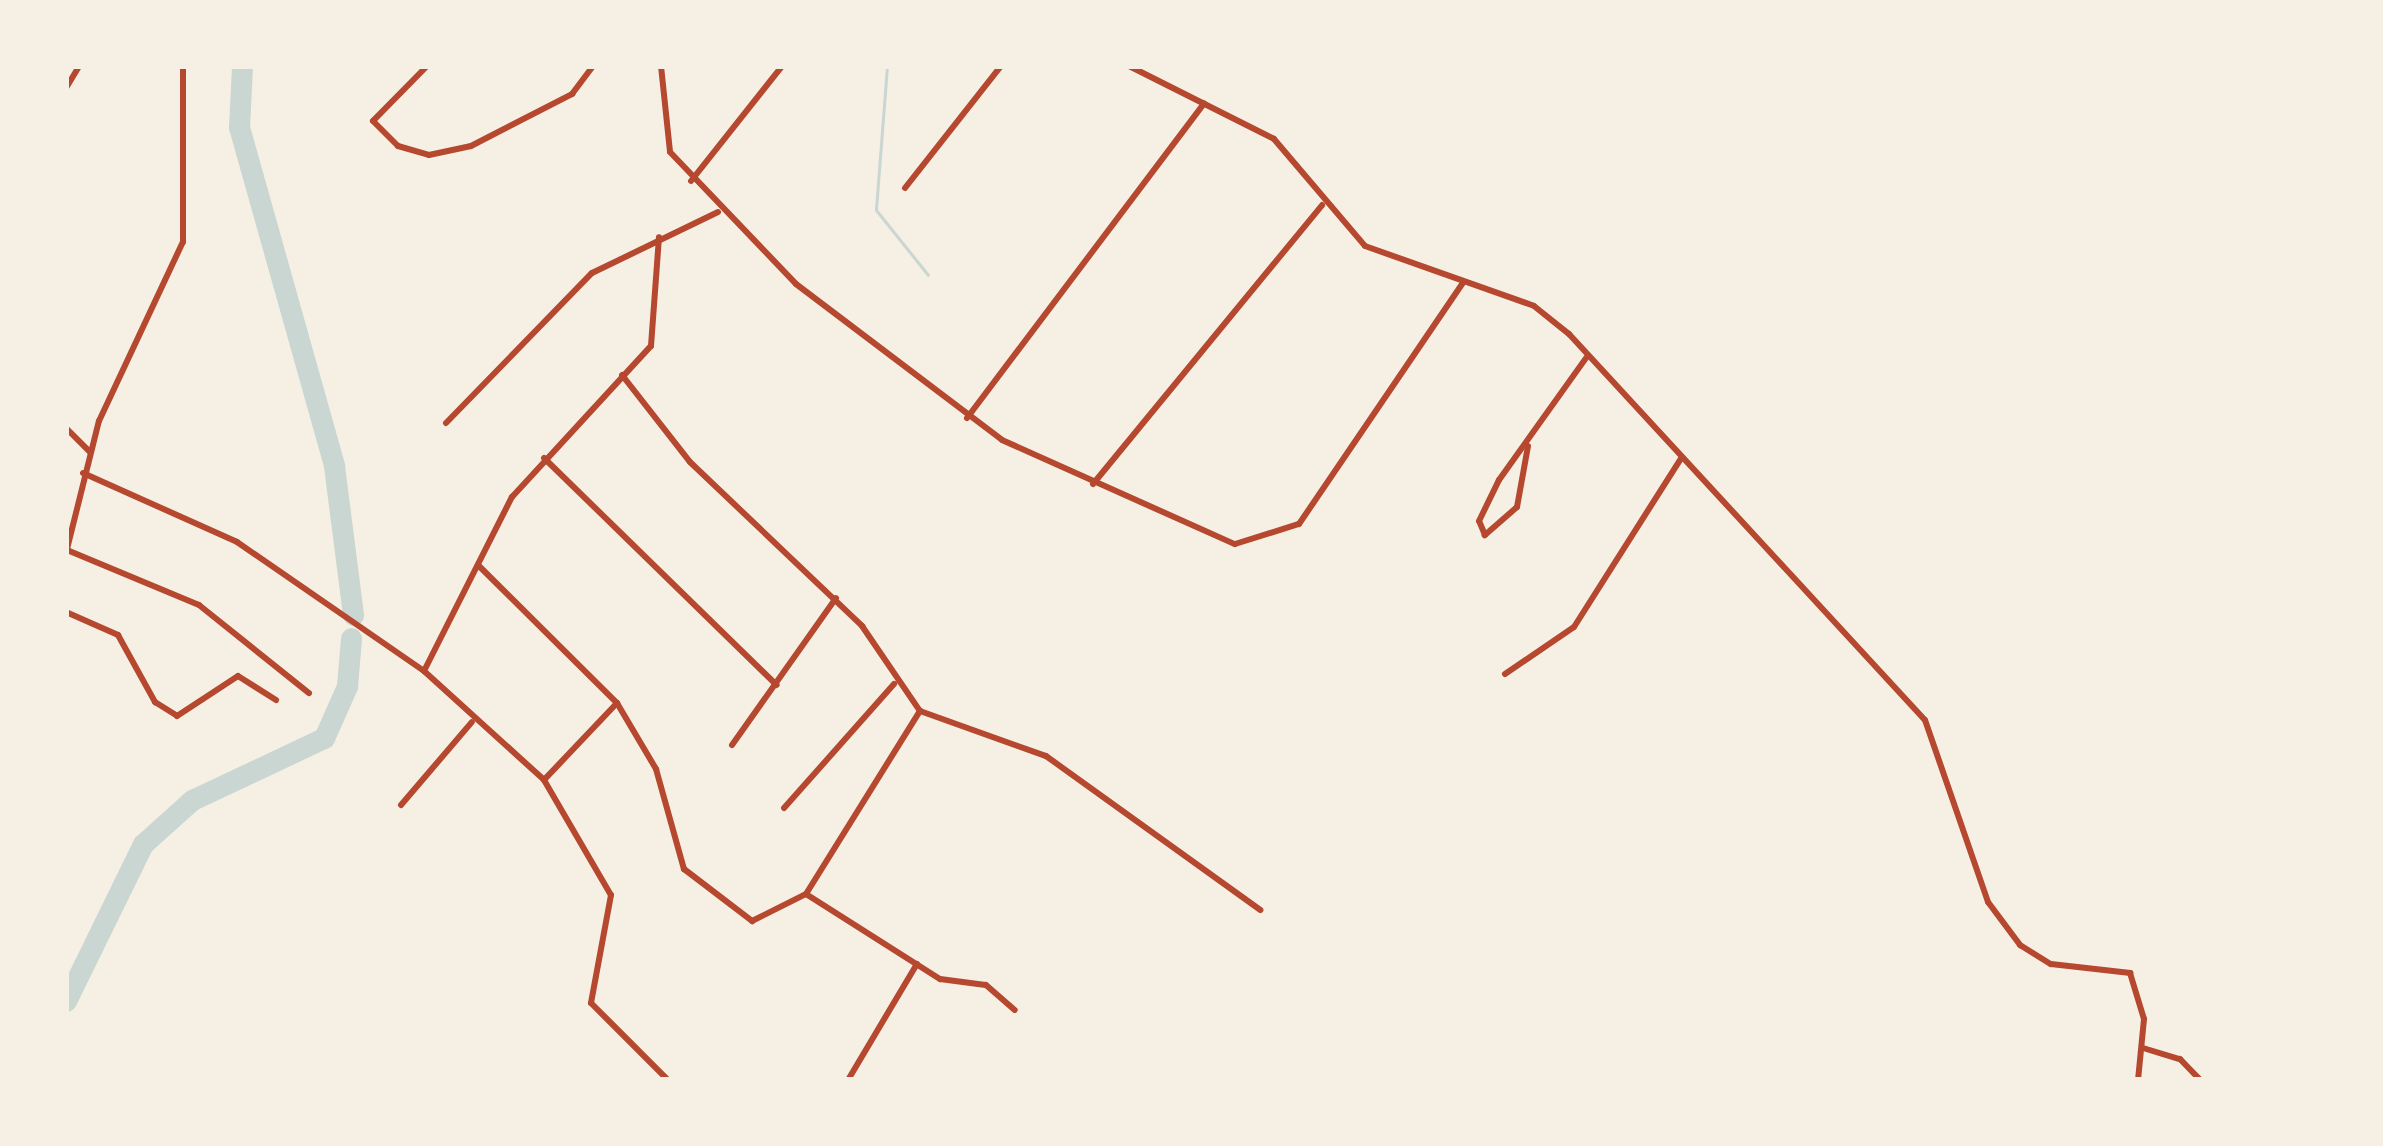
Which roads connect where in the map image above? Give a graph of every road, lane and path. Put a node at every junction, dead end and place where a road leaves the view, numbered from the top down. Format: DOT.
graph roads {
  1 [pos="79,66"];
  2 [pos="183,66"];
  3 [pos="427,66"];
  4 [pos="593,66"];
  5 [pos="661,66"];
  6 [pos="782,66"];
  7 [pos="1001,66"];
  8 [pos="1129,66"];
  9 [pos="66,88"];
  10 [pos="1204,103"];
  11 [pos="690,181"];
  12 [pos="905,188"];
  13 [pos="1322,205"];
  14 [pos="718,212"];
  15 [pos="659,237"];
  16 [pos="1463,283"];
  17 [pos="1586,357"];
  18 [pos="622,375"];
  19 [pos="967,418"];
  20 [pos="446,423"];
  21 [pos="66,428"];
  22 [pos="1528,446"];
  23 [pos="89,452"];
  24 [pos="1682,457"];
  25 [pos="544,458"];
  26 [pos="83,473"];
  27 [pos="1093,484"];
  28 [pos="67,552"];
  29 [pos="478,565"];
  30 [pos="836,598"];
  31 [pos="66,612"];
  32 [pos="424,671"];
  33 [pos="1505,674"];
  34 [pos="894,684"];
  35 [pos="777,685"];
  36 [pos="309,693"];
  37 [pos="276,700"];
  38 [pos="617,703"];
  39 [pos="920,711"];
  40 [pos="472,722"];
  41 [pos="732,745"];
  42 [pos="544,781"];
  43 [pos="401,805"];
  44 [pos="784,808"];
  45 [pos="806,894"];
  46 [pos="1259,910"];
  47 [pos="917,964"];
  48 [pos="1015,1010"];
  49 [pos="2143,1048"];
  50 [pos="2138,1079"];
  51 [pos="668,1080"];
  52 [pos="848,1080"];
  53 [pos="2200,1080"];
  1 -- 9 [label="street"];
  2 -- 23 [label="street"];
  3 -- 4 [label="street"];
  5 -- 11 [label="street"];
  6 -- 11 [label="street"];
  7 -- 12 [label="street"];
  8 -- 10 [label="street"];
  10 -- 13 [label="street"];
  10 -- 19 [label="street"];
  11 -- 14 [label="street"];
  13 -- 16 [label="street"];
  13 -- 27 [label="street"];
  14 -- 15 [label="street"];
  14 -- 19 [label="street"];
  15 -- 18 [label="street"];
  15 -- 20 [label="street"];
  16 -- 17 [label="street"];
  16 -- 27 [label="street"];
  17 -- 22 [label="street"];
  17 -- 24 [label="street"];
  18 -- 25 [label="street"];
  18 -- 30 [label="street"];
  19 -- 27 [label="street"];
  21 -- 23 [label="street"];
  22 -- 22 [label="street"];
  23 -- 26 [label="street"];
  24 -- 33 [label="street"];
  24 -- 49 [label="street"];
  25 -- 29 [label="street"];
  25 -- 35 [label="street"];
  26 -- 28 [label="street"];
  26 -- 32 [label="street"];
  28 -- 36 [label="street"];
  29 -- 32 [label="street"];
  29 -- 38 [label="street"];
  30 -- 34 [label="street"];
  30 -- 35 [label="street"];
  31 -- 37 [label="street"];
  32 -- 40 [label="street"];
  34 -- 39 [label="street"];
  34 -- 44 [label="street"];
  35 -- 41 [label="street"];
  38 -- 42 [label="street"];
  38 -- 45 [label="street"];
  39 -- 45 [label="street"];
  39 -- 46 [label="street"];
  40 -- 42 [label="street"];
  40 -- 43 [label="street"];
  42 -- 51 [label="street"];
  45 -- 47 [label="street"];
  47 -- 48 [label="street"];
  47 -- 52 [label="street"];
  49 -- 50 [label="street"];
  49 -- 53 [label="street"];
}
